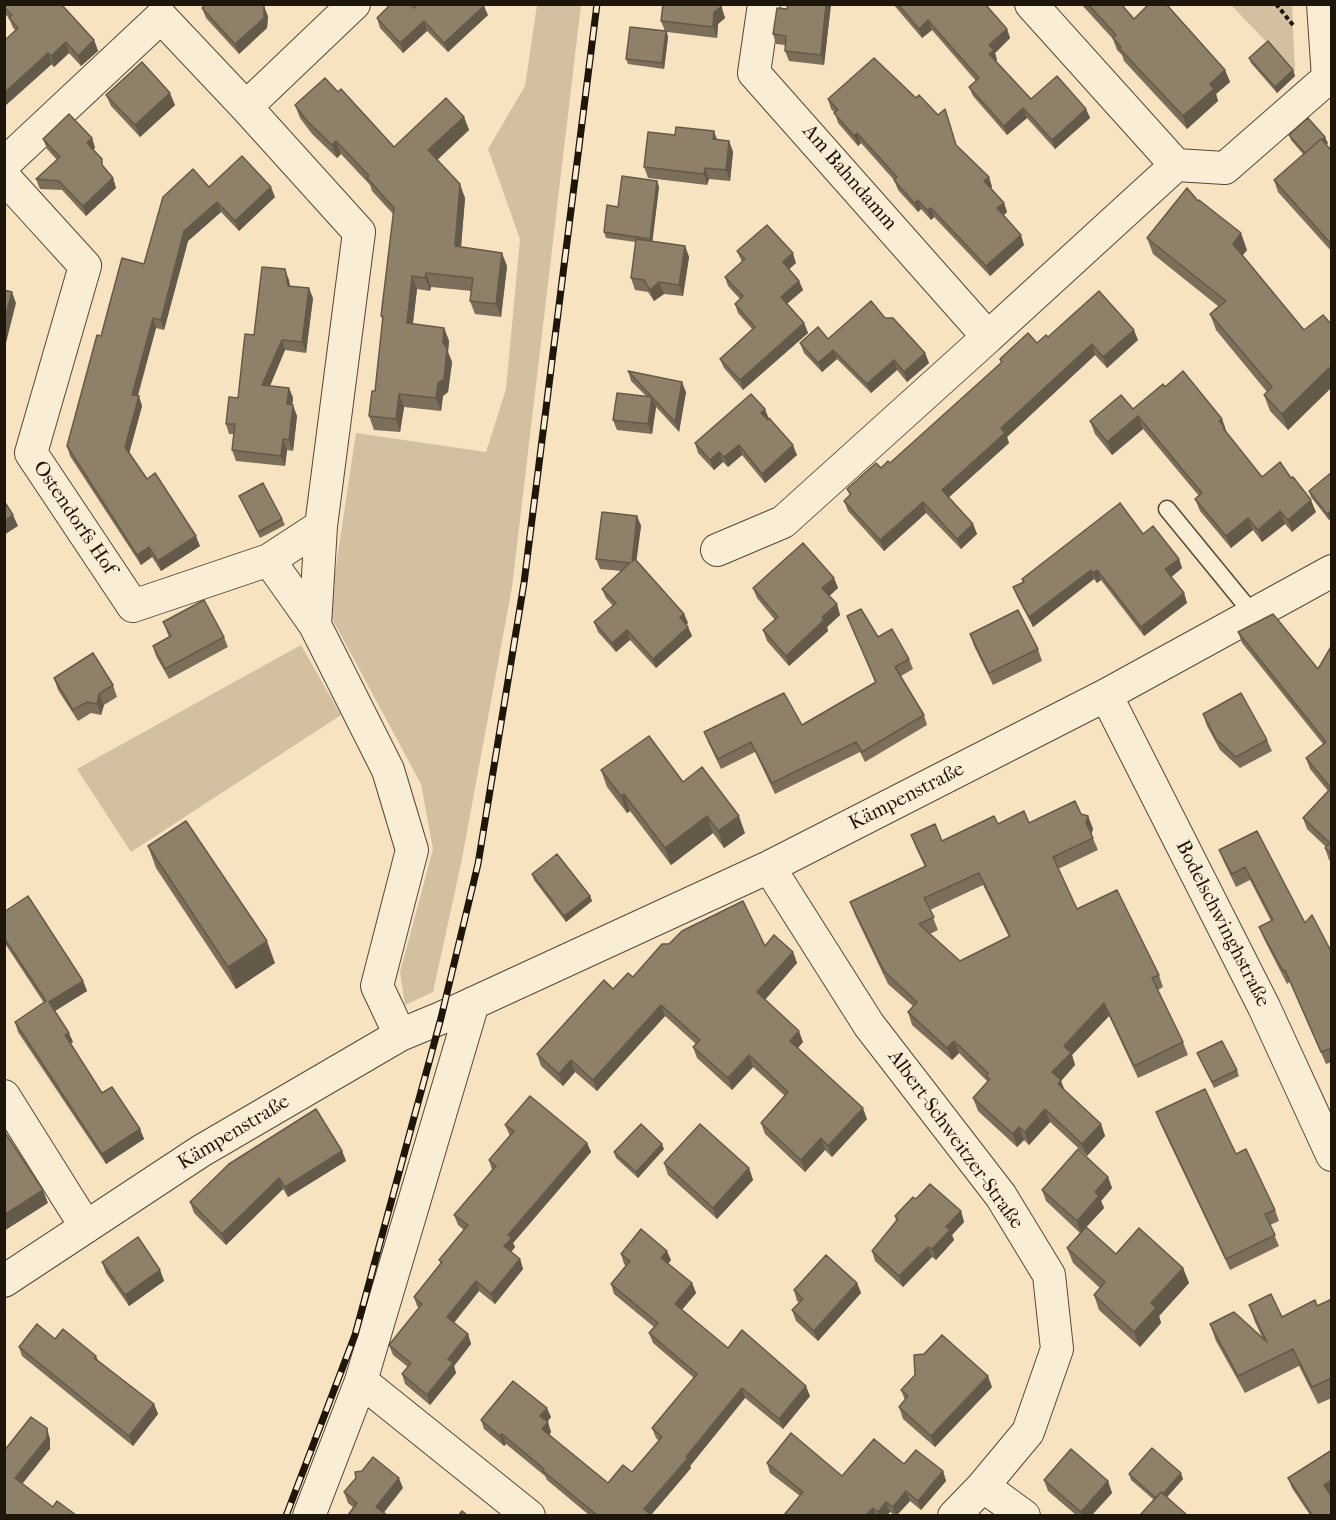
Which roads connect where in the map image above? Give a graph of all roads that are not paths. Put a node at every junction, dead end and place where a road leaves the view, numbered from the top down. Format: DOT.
graph roads {
  1 [pos="354,4"];
  2 [pos="764,4"];
  3 [pos="1032,4"];
  4 [pos="1323,4"];
  5 [pos="1330,80"];
  6 [pos="246,107"];
  7 [pos="4,164"];
  8 [pos="1176,165"];
  9 [pos="4,177"];
  10 [pos="988,337"];
  11 [pos="1167,509"];
  12 [pos="321,526"];
  13 [pos="717,550"];
  14 [pos="269,560"];
  15 [pos="1332,571"];
  16 [pos="1253,614"];
  17 [pos="315,625"];
  18 [pos="1106,695"];
  19 [pos="769,867"];
  20 [pos="473,1004"];
  21 [pos="400,1035"];
  22 [pos="4,1096"];
  23 [pos="1332,1155"];
  24 [pos="86,1227"];
  25 [pos="4,1281"];
  26 [pos="361,1381"];
  27 [pos="983,1486"];
  28 [pos="309,1515"];
  29 [pos="529,1515"];
  30 [pos="954,1515"];
  31 [pos="1024,1515"];
  1 -- 6 [label="street"];
  2 -- 10 [label="street, Am Bahndamm"];
  3 -- 8 [label="street"];
  4 -- 5 [label="street"];
  5 -- 8 [label="street"];
  6 -- 7 [label="street"];
  6 -- 12 [label="street"];
  8 -- 10 [label="street"];
  9 -- 14 [label="street, Ostendorfs Hof"];
  10 -- 13 [label="street"];
  11 -- 16 [label="lane"];
  12 -- 14 [label="street, Ostendorfs Hof"];
  12 -- 17 [label="street"];
  14 -- 17 [label="street"];
  15 -- 16 [label="street, Kämpenstraße"];
  16 -- 18 [label="street, Kämpenstraße"];
  17 -- 21 [label="street"];
  18 -- 19 [label="street, Kämpenstraße"];
  18 -- 23 [label="street, Bodelschwinghstraße"];
  19 -- 20 [label="street, Kämpenstraße"];
  19 -- 27 [label="street, Albert-Schweitzer-Straße"];
  20 -- 21 [label="street, Kämpenstraße"];
  20 -- 26 [label="street"];
  21 -- 24 [label="street, Kämpenstraße"];
  22 -- 24 [label="street"];
  24 -- 25 [label="street, Kämpenstraße"];
  26 -- 28 [label="street"];
  26 -- 29 [label="street"];
  27 -- 30 [label="street, Albert-Schweitzer-Straße"];
  27 -- 31 [label="street"];
}
